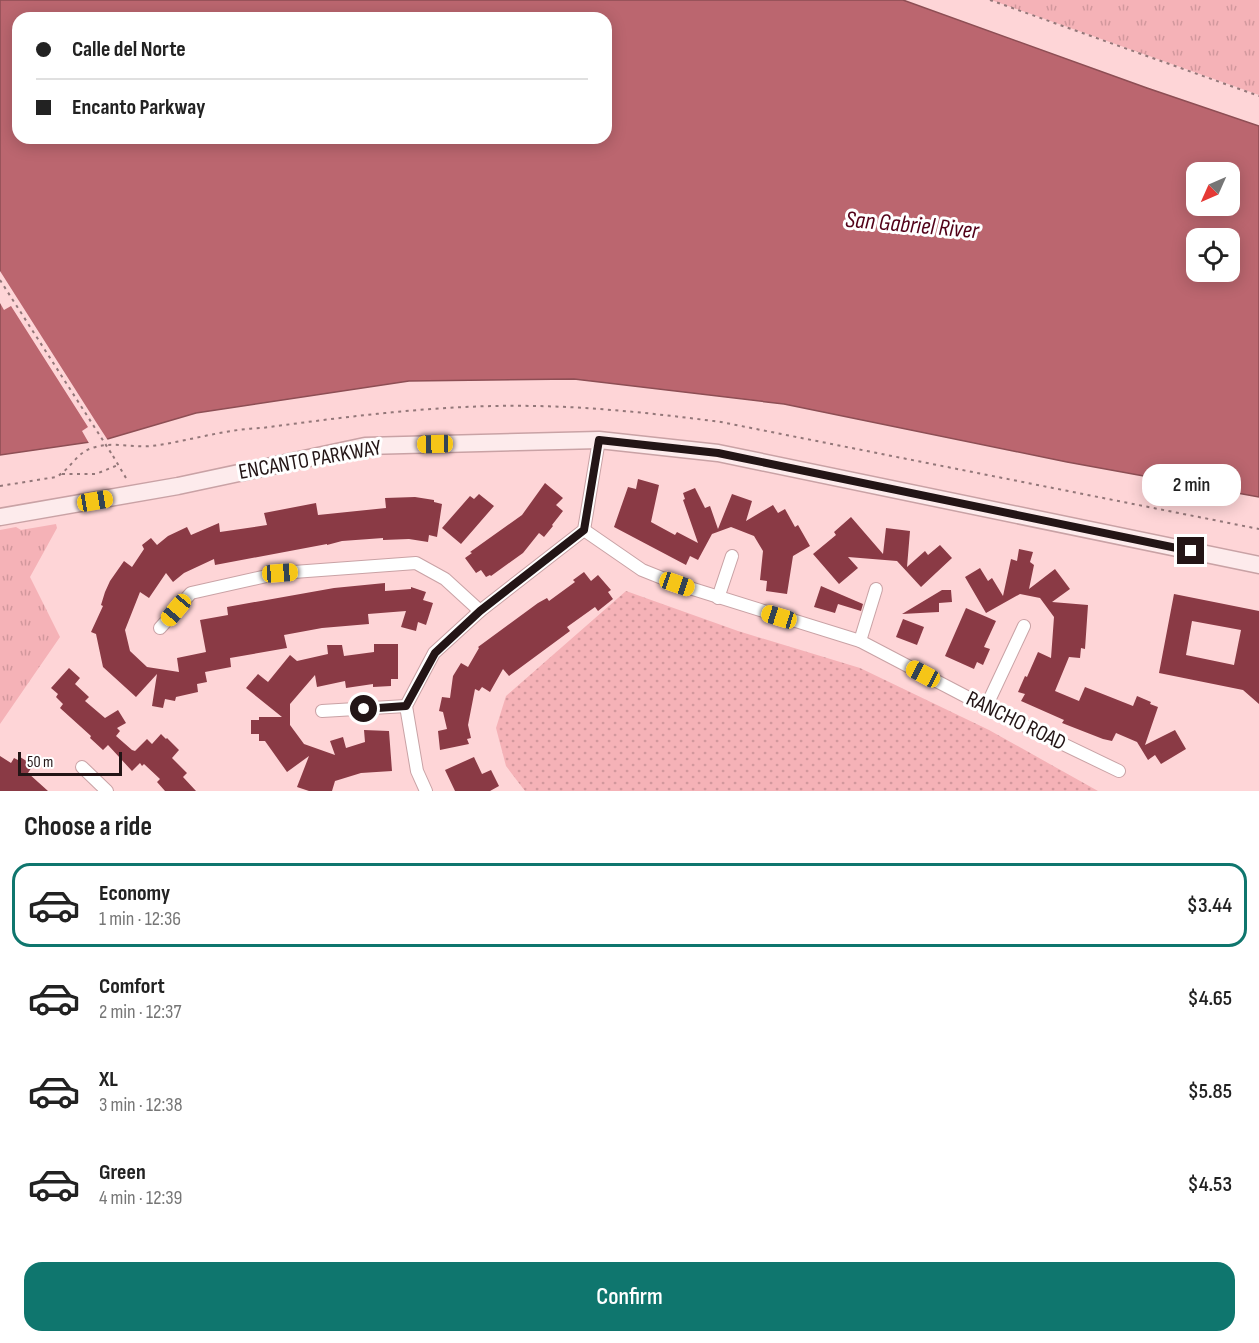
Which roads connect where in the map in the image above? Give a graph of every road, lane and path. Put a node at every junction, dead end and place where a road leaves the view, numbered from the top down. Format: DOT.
graph roads {
  1 [pos="990,0"];
  2 [pos="1259,96"];
  3 [pos="0,280"];
  4 [pos="599,440"];
  5 [pos="62,474"];
  6 [pos="0,517"];
  7 [pos="584,530"];
  8 [pos="732,556"];
  9 [pos="1259,565"];
  10 [pos="876,589"];
  11 [pos="718,598"];
  12 [pos="480,611"];
  13 [pos="1024,626"];
  14 [pos="160,628"];
  15 [pos="861,641"];
  16 [pos="406,706"];
  17 [pos="986,707"];
  18 [pos="322,711"];
  19 [pos="82,767"];
  20 [pos="1119,771"];
  21 [pos="107,791"];
  22 [pos="426,791"];
  1 -- 2 [label="path"];
  3 -- 5 [label="path, bridge"];
  4 -- 6 [label="street, ENCANTO PARKWAY"];
  4 -- 7 [label="street"];
  4 -- 9 [label="street, ENCANTO PARKWAY"];
  7 -- 11 [label="street, RANCHO ROAD"];
  7 -- 12 [label="street"];
  8 -- 11 [label="street"];
  10 -- 15 [label="street"];
  11 -- 15 [label="street, RANCHO ROAD"];
  12 -- 14 [label="street"];
  12 -- 16 [label="street"];
  13 -- 17 [label="street"];
  15 -- 17 [label="street, RANCHO ROAD"];
  16 -- 18 [label="street"];
  16 -- 22 [label="street"];
  17 -- 20 [label="street, RANCHO ROAD"];
  19 -- 21 [label="street"];
}
